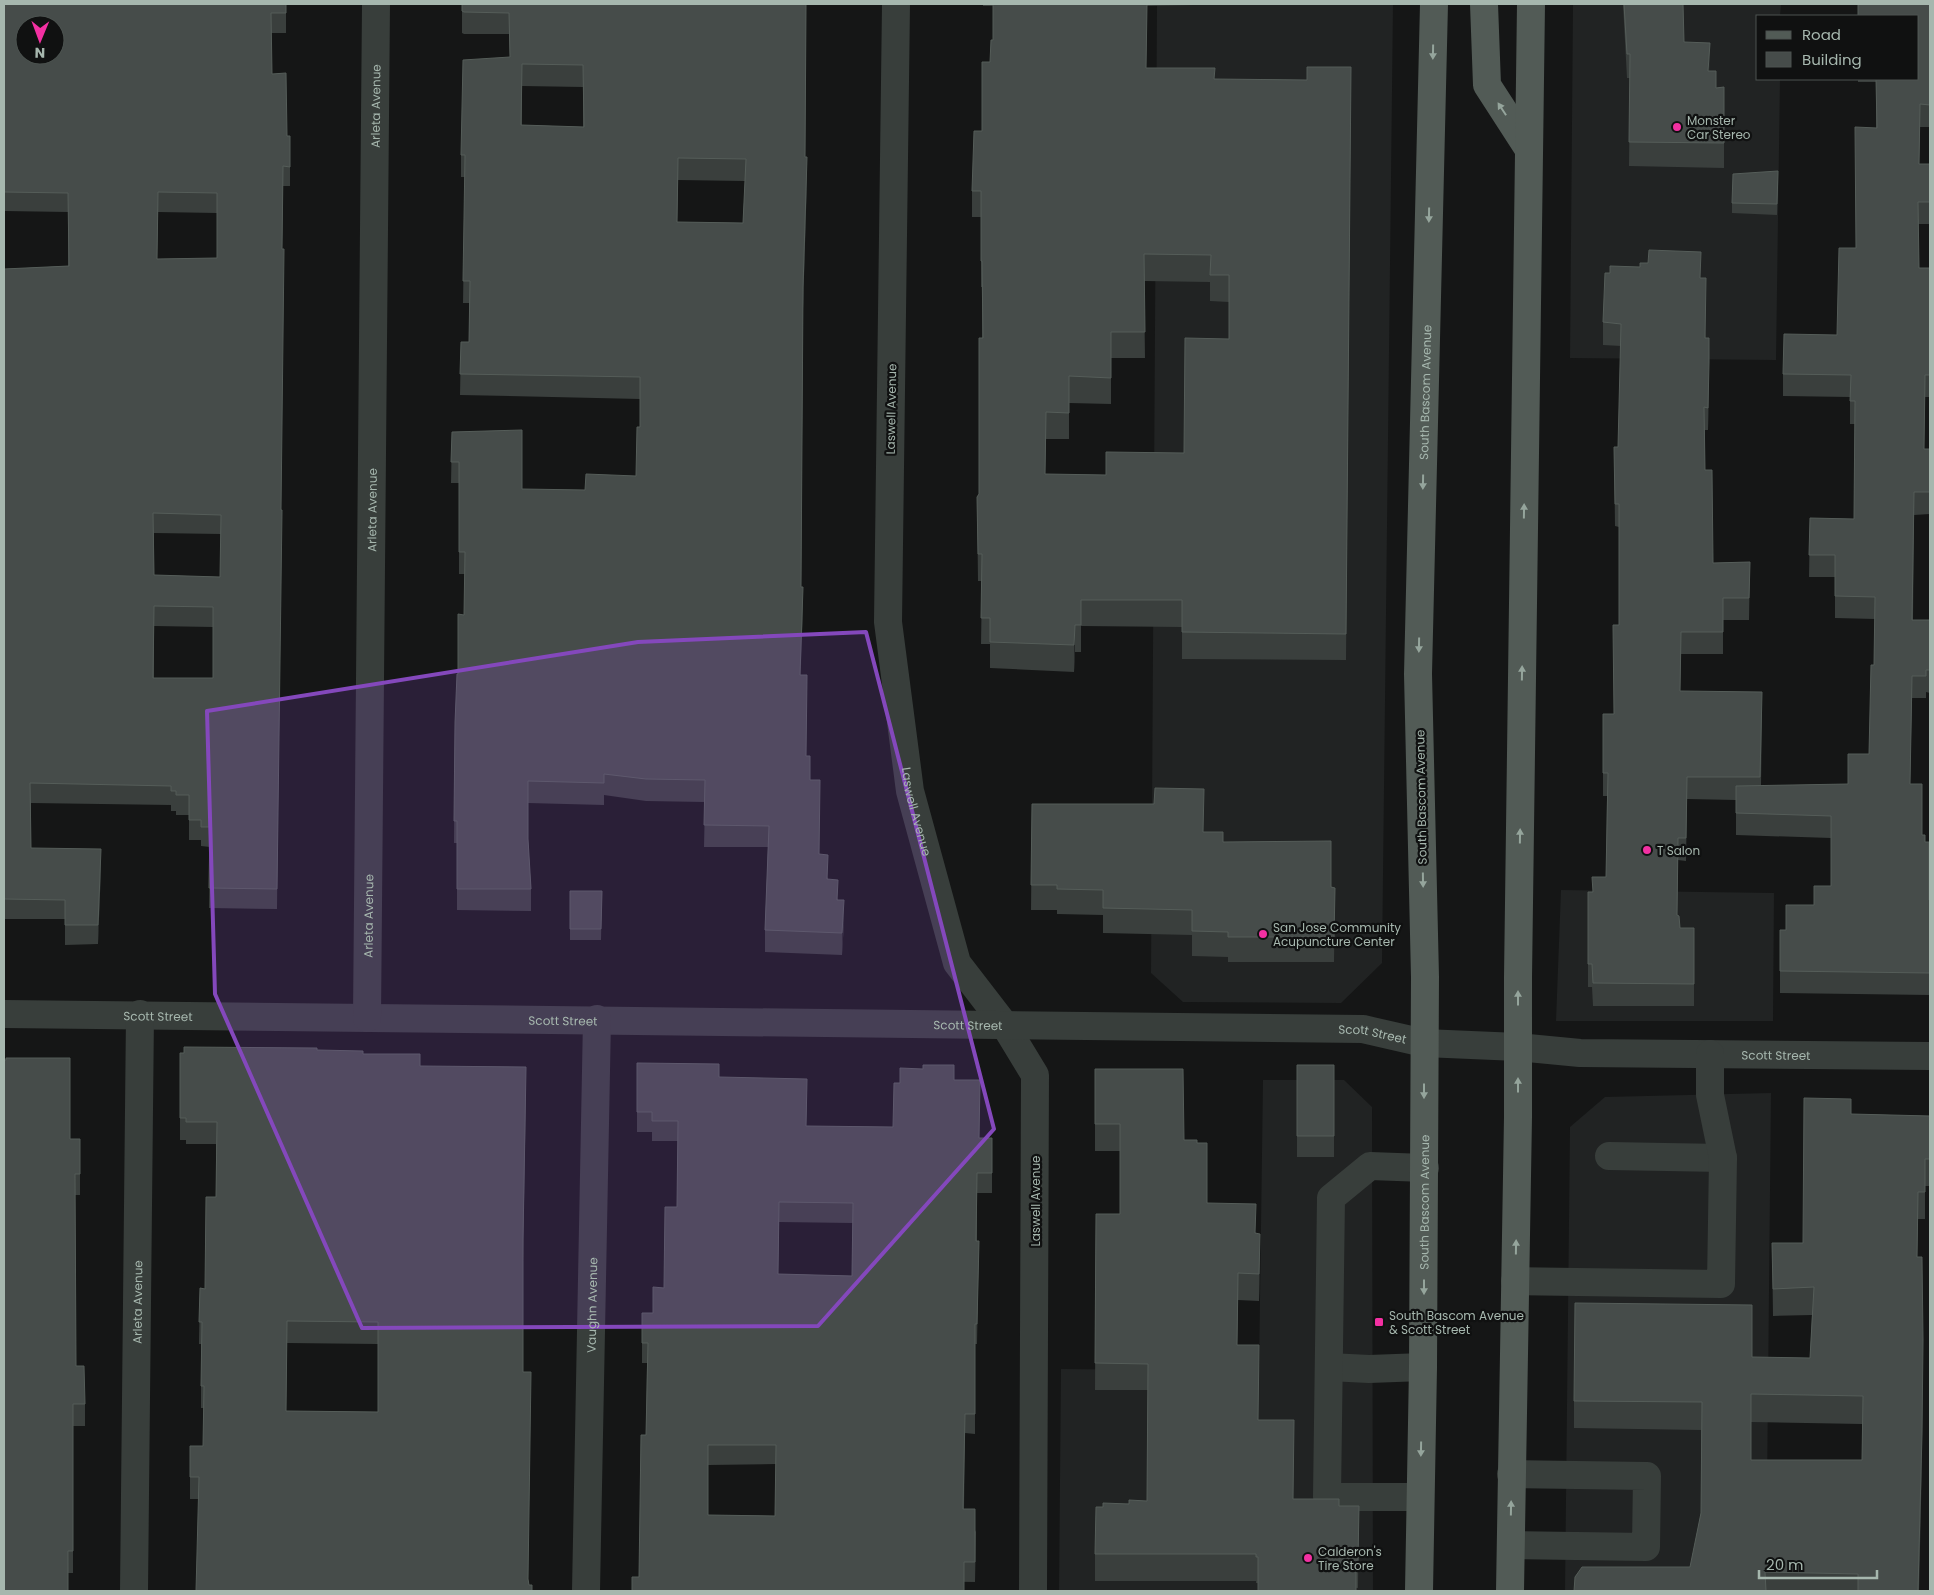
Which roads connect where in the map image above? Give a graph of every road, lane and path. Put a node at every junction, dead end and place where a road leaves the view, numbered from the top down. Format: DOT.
graph roads {
  1 [pos="376,4"];
  2 [pos="896,4"];
  3 [pos="1434,4"];
  4 [pos="1484,4"];
  5 [pos="1531,4"];
  6 [pos="1529,150"];
  7 [pos="4,1014"];
  8 [pos="140,1014"];
  9 [pos="366,1018"];
  10 [pos="597,1019"];
  11 [pos="1004,1024"];
  12 [pos="1424,1043"];
  13 [pos="1518,1047"];
  14 [pos="1710,1054"];
  15 [pos="1930,1056"];
  16 [pos="1609,1156"];
  17 [pos="1723,1158"];
  18 [pos="1425,1168"];
  19 [pos="1515,1281"];
  20 [pos="1329,1367"];
  21 [pos="1423,1367"];
  22 [pos="1512,1474"];
  23 [pos="1420,1497"];
  24 [pos="1511,1545"];
  25 [pos="134,1591"];
  26 [pos="586,1591"];
  27 [pos="1033,1591"];
  28 [pos="1419,1591"];
  29 [pos="1510,1591"];
  1 -- 9 [label="street, Arleta Avenue"];
  2 -- 11 [label="street, Laswell Avenue"];
  3 -- 12 [label="main road, South Bascom Avenue, one-way"];
  6 -- 4 [label="main road, one-way"];
  5 -- 6 [label="main road"];
  13 -- 6 [label="main road, one-way"];
  7 -- 8 [label="street, Scott Street"];
  8 -- 9 [label="street, Scott Street"];
  8 -- 25 [label="street, Arleta Avenue"];
  9 -- 10 [label="street, Scott Street"];
  10 -- 11 [label="street, Scott Street"];
  10 -- 26 [label="street, Vaughn Avenue"];
  11 -- 12 [label="street, Scott Street"];
  11 -- 27 [label="street, Laswell Avenue"];
  12 -- 13 [label="street, Scott Street"];
  12 -- 18 [label="main road, South Bascom Avenue, one-way"];
  13 -- 14 [label="street, Scott Street"];
  19 -- 13 [label="main road, one-way"];
  14 -- 15 [label="street, Scott Street"];
  14 -- 17 [label="street"];
  16 -- 17 [label="street"];
  17 -- 19 [label="street"];
  18 -- 20 [label="street"];
  18 -- 21 [label="main road, South Bascom Avenue, one-way"];
  19 -- 22 [label="main road"];
  20 -- 21 [label="street"];
  20 -- 23 [label="street"];
  21 -- 23 [label="main road, South Bascom Avenue, one-way"];
  24 -- 22 [label="main road, one-way"];
  22 -- 24 [label="street"];
  23 -- 28 [label="main road, South Bascom Avenue"];
  24 -- 29 [label="main road"];
}
